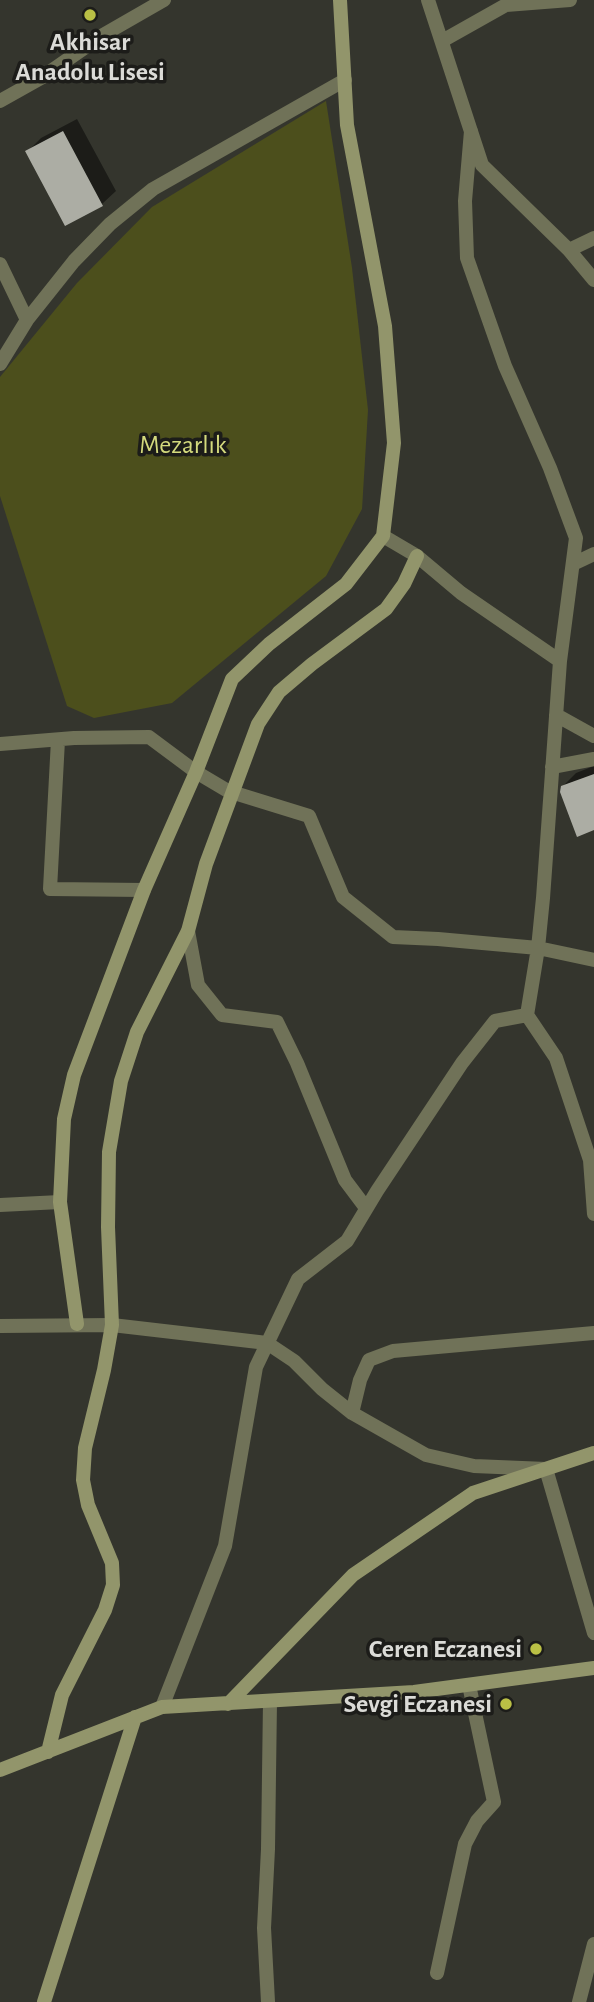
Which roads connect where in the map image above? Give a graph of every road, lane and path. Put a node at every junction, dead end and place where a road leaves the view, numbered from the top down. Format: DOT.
graph roads {
  1 [pos="164,0"];
  2 [pos="340,0"];
  3 [pos="428,0"];
  4 [pos="570,0"];
  5 [pos="442,41"];
  6 [pos="345,80"];
  7 [pos="0,101"];
  8 [pos="471,131"];
  9 [pos="594,237"];
  10 [pos="569,250"];
  11 [pos="0,264"];
  12 [pos="594,281"];
  13 [pos="27,320"];
  14 [pos="0,364"];
  15 [pos="383,536"];
  16 [pos="594,554"];
  17 [pos="417,556"];
  18 [pos="573,564"];
  19 [pos="560,660"];
  20 [pos="556,715"];
  21 [pos="594,736"];
  22 [pos="58,740"];
  23 [pos="0,744"];
  24 [pos="594,759"];
  25 [pos="552,767"];
  26 [pos="196,772"];
  27 [pos="233,792"];
  28 [pos="144,890"];
  29 [pos="188,931"];
  30 [pos="538,948"];
  31 [pos="594,960"];
  32 [pos="527,1015"];
  33 [pos="592,1161"];
  34 [pos="60,1202"];
  35 [pos="0,1205"];
  36 [pos="366,1208"];
  37 [pos="594,1214"];
  38 [pos="77,1324"];
  39 [pos="113,1325"];
  40 [pos="0,1326"];
  41 [pos="594,1333"];
  42 [pos="267,1343"];
  43 [pos="352,1413"];
  44 [pos="594,1453"];
  45 [pos="546,1469"];
  46 [pos="594,1633"];
  47 [pos="594,1668"];
  48 [pos="469,1685"];
  49 [pos="270,1701"];
  50 [pos="229,1704"];
  51 [pos="162,1707"];
  52 [pos="135,1717"];
  53 [pos="48,1752"];
  54 [pos="0,1770"];
  55 [pos="594,1944"];
  56 [pos="590,1972"];
  57 [pos="437,1973"];
  58 [pos="44,2002"];
  59 [pos="268,2002"];
  60 [pos="579,2002"];
  1 -- 7 [label="street"];
  2 -- 6 [label="street"];
  3 -- 5 [label="street"];
  4 -- 5 [label="street"];
  5 -- 8 [label="street"];
  6 -- 13 [label="street"];
  6 -- 15 [label="street"];
  8 -- 10 [label="street"];
  8 -- 18 [label="street"];
  9 -- 10 [label="street"];
  10 -- 12 [label="street"];
  11 -- 13 [label="street"];
  13 -- 14 [label="street"];
  15 -- 17 [label="street"];
  15 -- 26 [label="street"];
  16 -- 18 [label="street"];
  17 -- 19 [label="street"];
  17 -- 27 [label="street"];
  18 -- 19 [label="street"];
  19 -- 20 [label="street"];
  20 -- 21 [label="street"];
  20 -- 25 [label="street"];
  22 -- 23 [label="street"];
  22 -- 26 [label="street"];
  22 -- 28 [label="street"];
  24 -- 25 [label="street"];
  25 -- 30 [label="street"];
  26 -- 27 [label="street"];
  26 -- 28 [label="street"];
  27 -- 29 [label="street"];
  27 -- 30 [label="street"];
  28 -- 34 [label="street"];
  29 -- 36 [label="street"];
  29 -- 39 [label="street"];
  30 -- 31 [label="street"];
  30 -- 32 [label="street"];
  32 -- 33 [label="street"];
  32 -- 36 [label="street"];
  33 -- 37 [label="street"];
  34 -- 35 [label="street"];
  34 -- 38 [label="street"];
  36 -- 42 [label="street"];
  38 -- 39 [label="street"];
  38 -- 40 [label="street"];
  39 -- 42 [label="street"];
  39 -- 53 [label="street"];
  41 -- 43 [label="street"];
  42 -- 43 [label="street"];
  42 -- 51 [label="street"];
  43 -- 45 [label="street"];
  44 -- 45 [label="street"];
  45 -- 46 [label="street"];
  45 -- 50 [label="street"];
  47 -- 48 [label="street"];
  48 -- 49 [label="street"];
  48 -- 57 [label="street"];
  49 -- 50 [label="street"];
  49 -- 59 [label="street"];
  50 -- 51 [label="street"];
  51 -- 52 [label="street"];
  52 -- 53 [label="street"];
  52 -- 58 [label="street"];
  53 -- 54 [label="street"];
  55 -- 56 [label="street"];
  56 -- 60 [label="street"];
}
